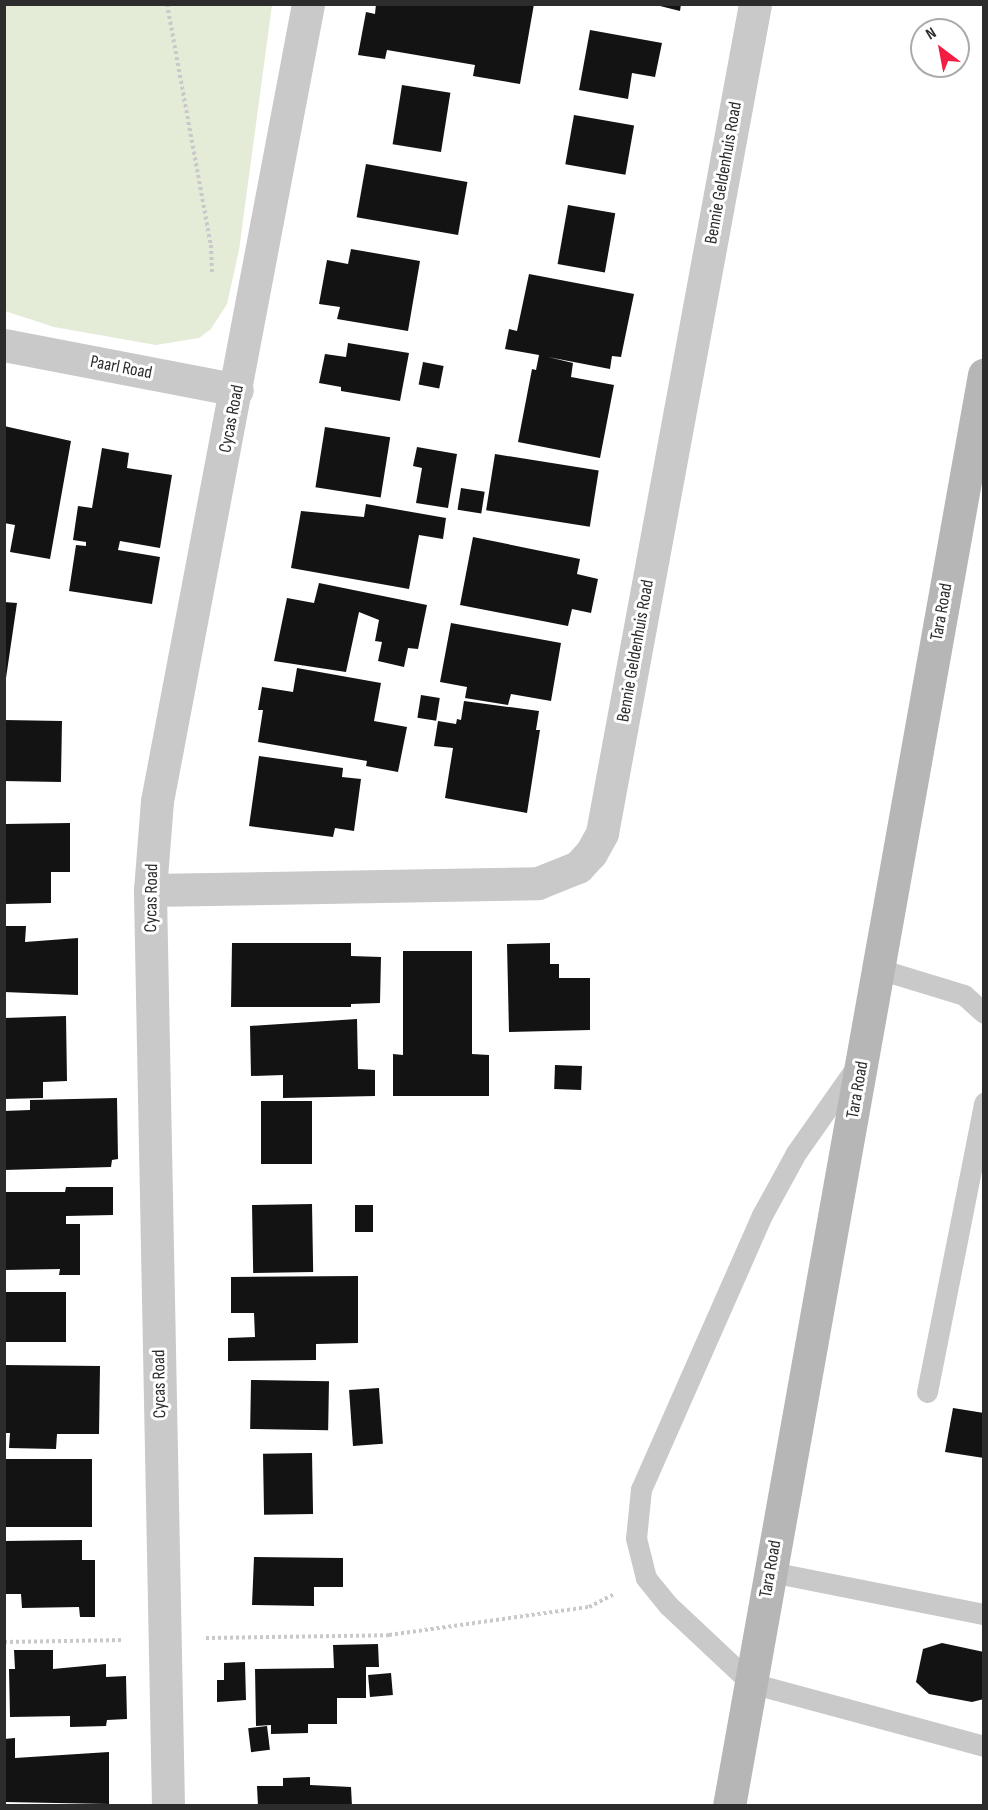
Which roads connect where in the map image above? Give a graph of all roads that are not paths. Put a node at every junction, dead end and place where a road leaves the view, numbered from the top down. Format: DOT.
graph roads {
  1 [pos="308,4"];
  2 [pos="755,4"];
  3 [pos="4,345"];
  4 [pos="984,375"];
  5 [pos="237,390"];
  6 [pos="150,890"];
  7 [pos="879,969"];
  8 [pos="984,1013"];
  9 [pos="863,1058"];
  10 [pos="984,1103"];
  11 [pos="927,1392"];
  12 [pos="771,1572"];
  13 [pos="984,1614"];
  14 [pos="751,1683"];
  15 [pos="984,1746"];
  16 [pos="168,1806"];
  17 [pos="729,1806"];
  1 -- 5 [label="street, Cycas Road"];
  2 -- 6 [label="street, Bennie Geldenhuis Road"];
  3 -- 5 [label="street, Paarl Road"];
  4 -- 7 [label="street, Tara Road"];
  5 -- 6 [label="street, Cycas Road"];
  6 -- 16 [label="street, Cycas Road"];
  7 -- 8 [label="lane"];
  7 -- 9 [label="street, Tara Road"];
  9 -- 12 [label="street, Tara Road"];
  9 -- 14 [label="lane"];
  10 -- 11 [label="lane"];
  12 -- 13 [label="lane"];
  12 -- 14 [label="street, Tara Road"];
  14 -- 15 [label="lane"];
  14 -- 17 [label="street, Tara Road"];
}
